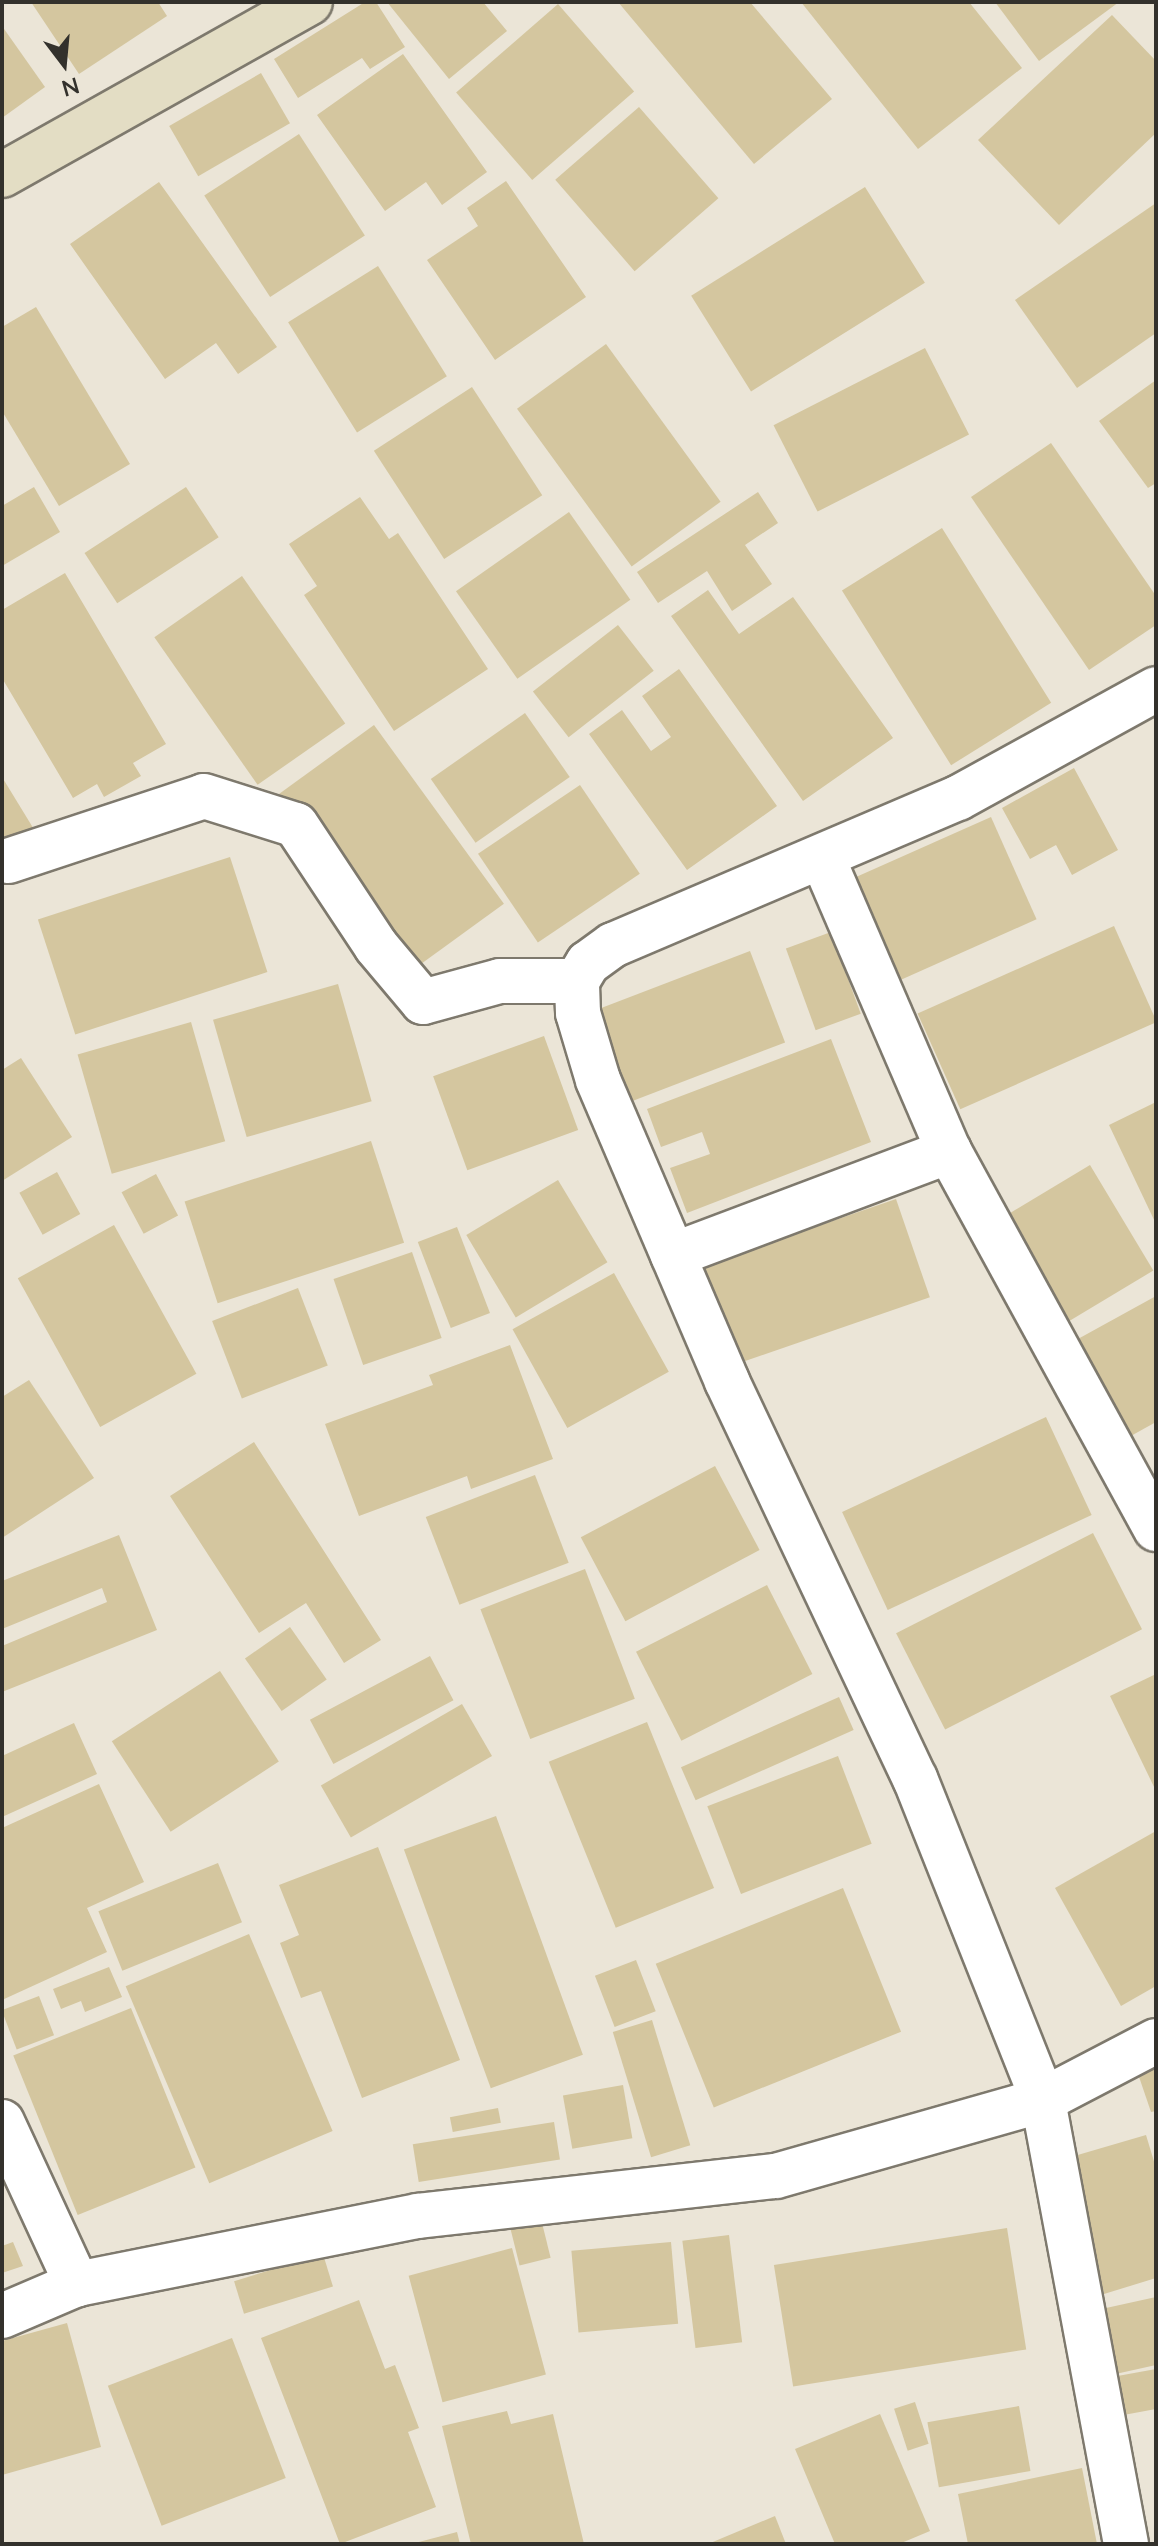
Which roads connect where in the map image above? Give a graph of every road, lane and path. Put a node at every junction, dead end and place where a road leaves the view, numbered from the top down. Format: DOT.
graph roads {
  1 [pos="310,2"];
  2 [pos="2,175"];
  3 [pos="1156,689"];
  4 [pos="823,859"];
  5 [pos="8,861"];
  6 [pos="577,981"];
  7 [pos="949,1151"];
  8 [pos="673,1255"];
  9 [pos="1156,1529"];
  10 [pos="1156,2041"];
  11 [pos="1043,2100"];
  12 [pos="2,2122"];
  13 [pos="77,2284"];
  14 [pos="2,2316"];
  15 [pos="1126,2544"];
  1 -- 2 [label="street"];
  3 -- 4 [label="street"];
  4 -- 6 [label="street"];
  4 -- 7 [label="street"];
  5 -- 6 [label="street"];
  6 -- 8 [label="street"];
  7 -- 8 [label="street"];
  7 -- 9 [label="street"];
  8 -- 11 [label="street"];
  10 -- 11 [label="street"];
  11 -- 13 [label="street"];
  11 -- 15 [label="street"];
  12 -- 13 [label="street"];
  13 -- 14 [label="street"];
}
